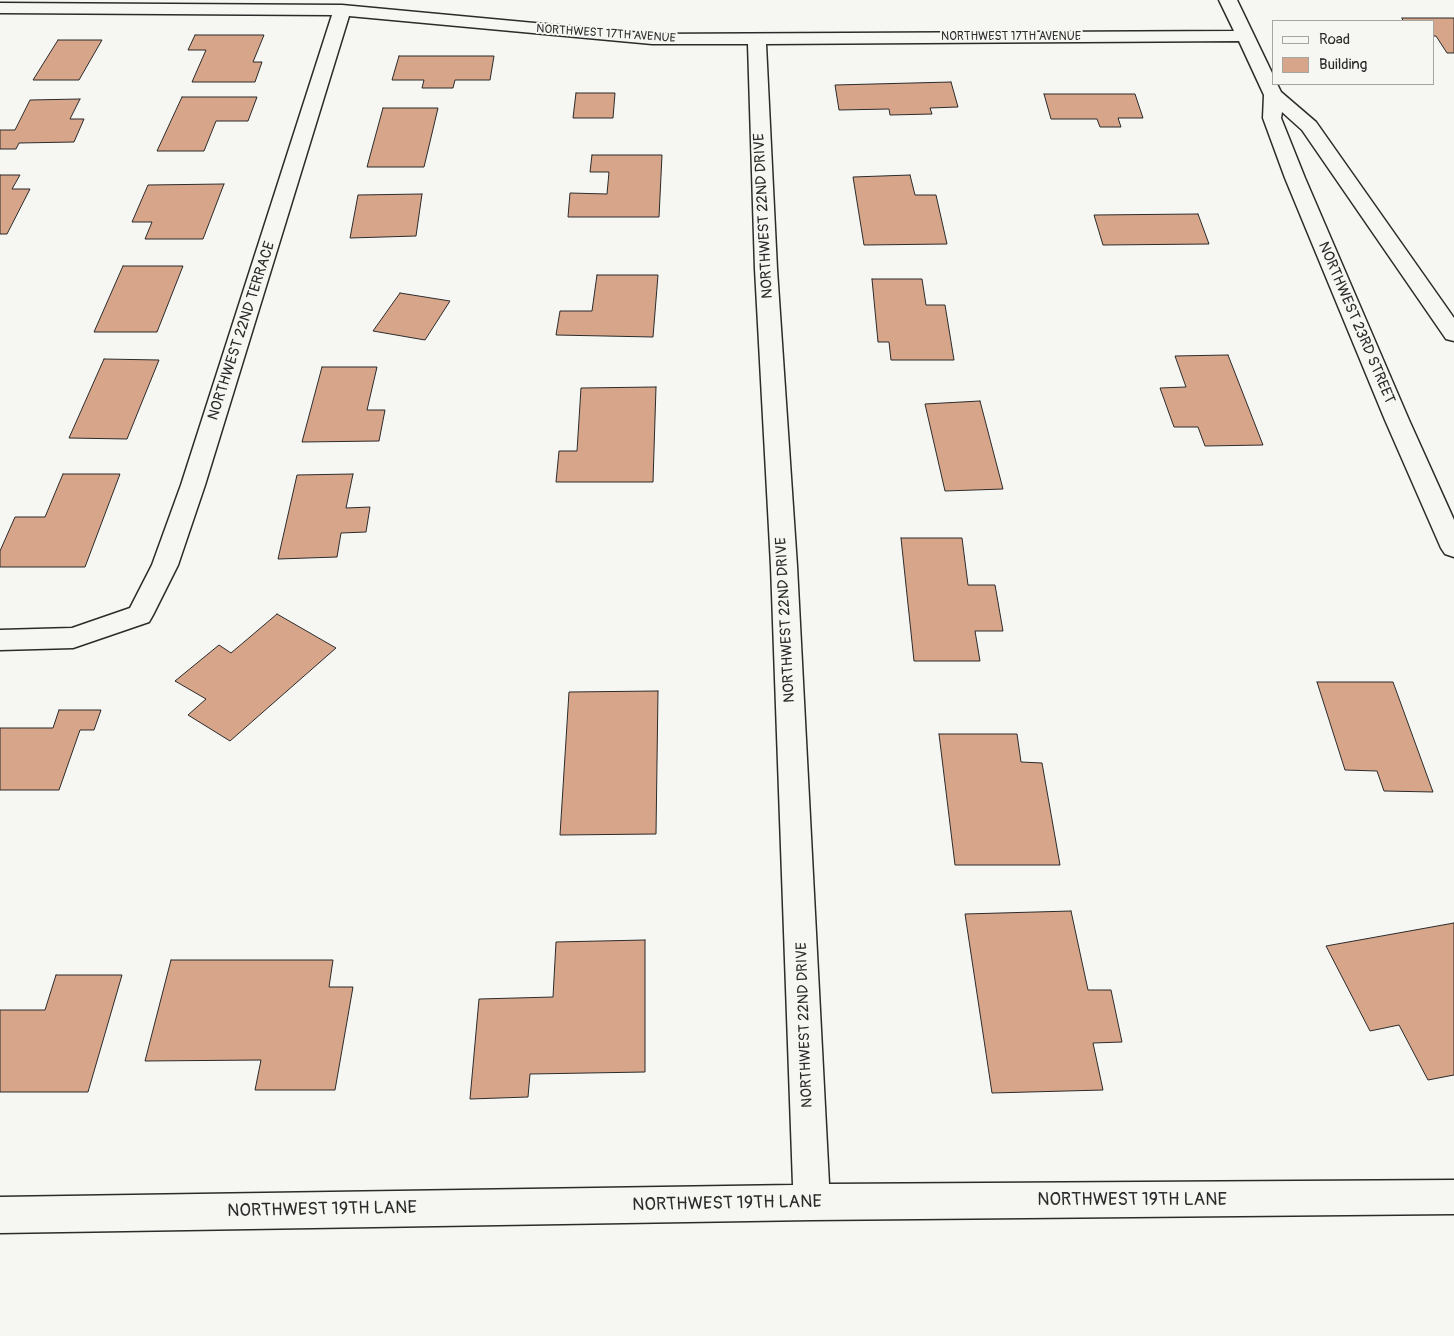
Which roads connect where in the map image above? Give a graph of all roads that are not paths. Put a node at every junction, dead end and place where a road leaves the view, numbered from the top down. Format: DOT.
graph roads {
  1 [pos="9,0"];
  2 [pos="1228,0"];
  3 [pos="0,8"];
  4 [pos="342,10"];
  5 [pos="1244,36"];
  6 [pos="757,38"];
  7 [pos="1273,95"];
  8 [pos="1454,334"];
  9 [pos="1454,548"];
  10 [pos="0,640"];
  11 [pos="1454,1197"];
  12 [pos="812,1202"];
  13 [pos="0,1215"];
  1 -- 3 [label="street"];
  2 -- 5 [label="street, NORTHWEST 23RD STREET"];
  3 -- 4 [label="street, NORTHWEST 17TH AVENUE"];
  4 -- 6 [label="street, NORTHWEST 17TH AVENUE"];
  4 -- 10 [label="street, NORTHWEST 22ND TERRACE"];
  5 -- 6 [label="street, NORTHWEST 17TH AVENUE"];
  5 -- 7 [label="street, NORTHWEST 23RD STREET"];
  6 -- 12 [label="street, NORTHWEST 22ND DRIVE"];
  7 -- 8 [label="street, NORTHWEST 23RD STREET"];
  7 -- 9 [label="street, NORTHWEST 23RD STREET"];
  11 -- 12 [label="street, NORTHWEST 19TH LANE"];
  12 -- 13 [label="street, NORTHWEST 19TH LANE"];
}
